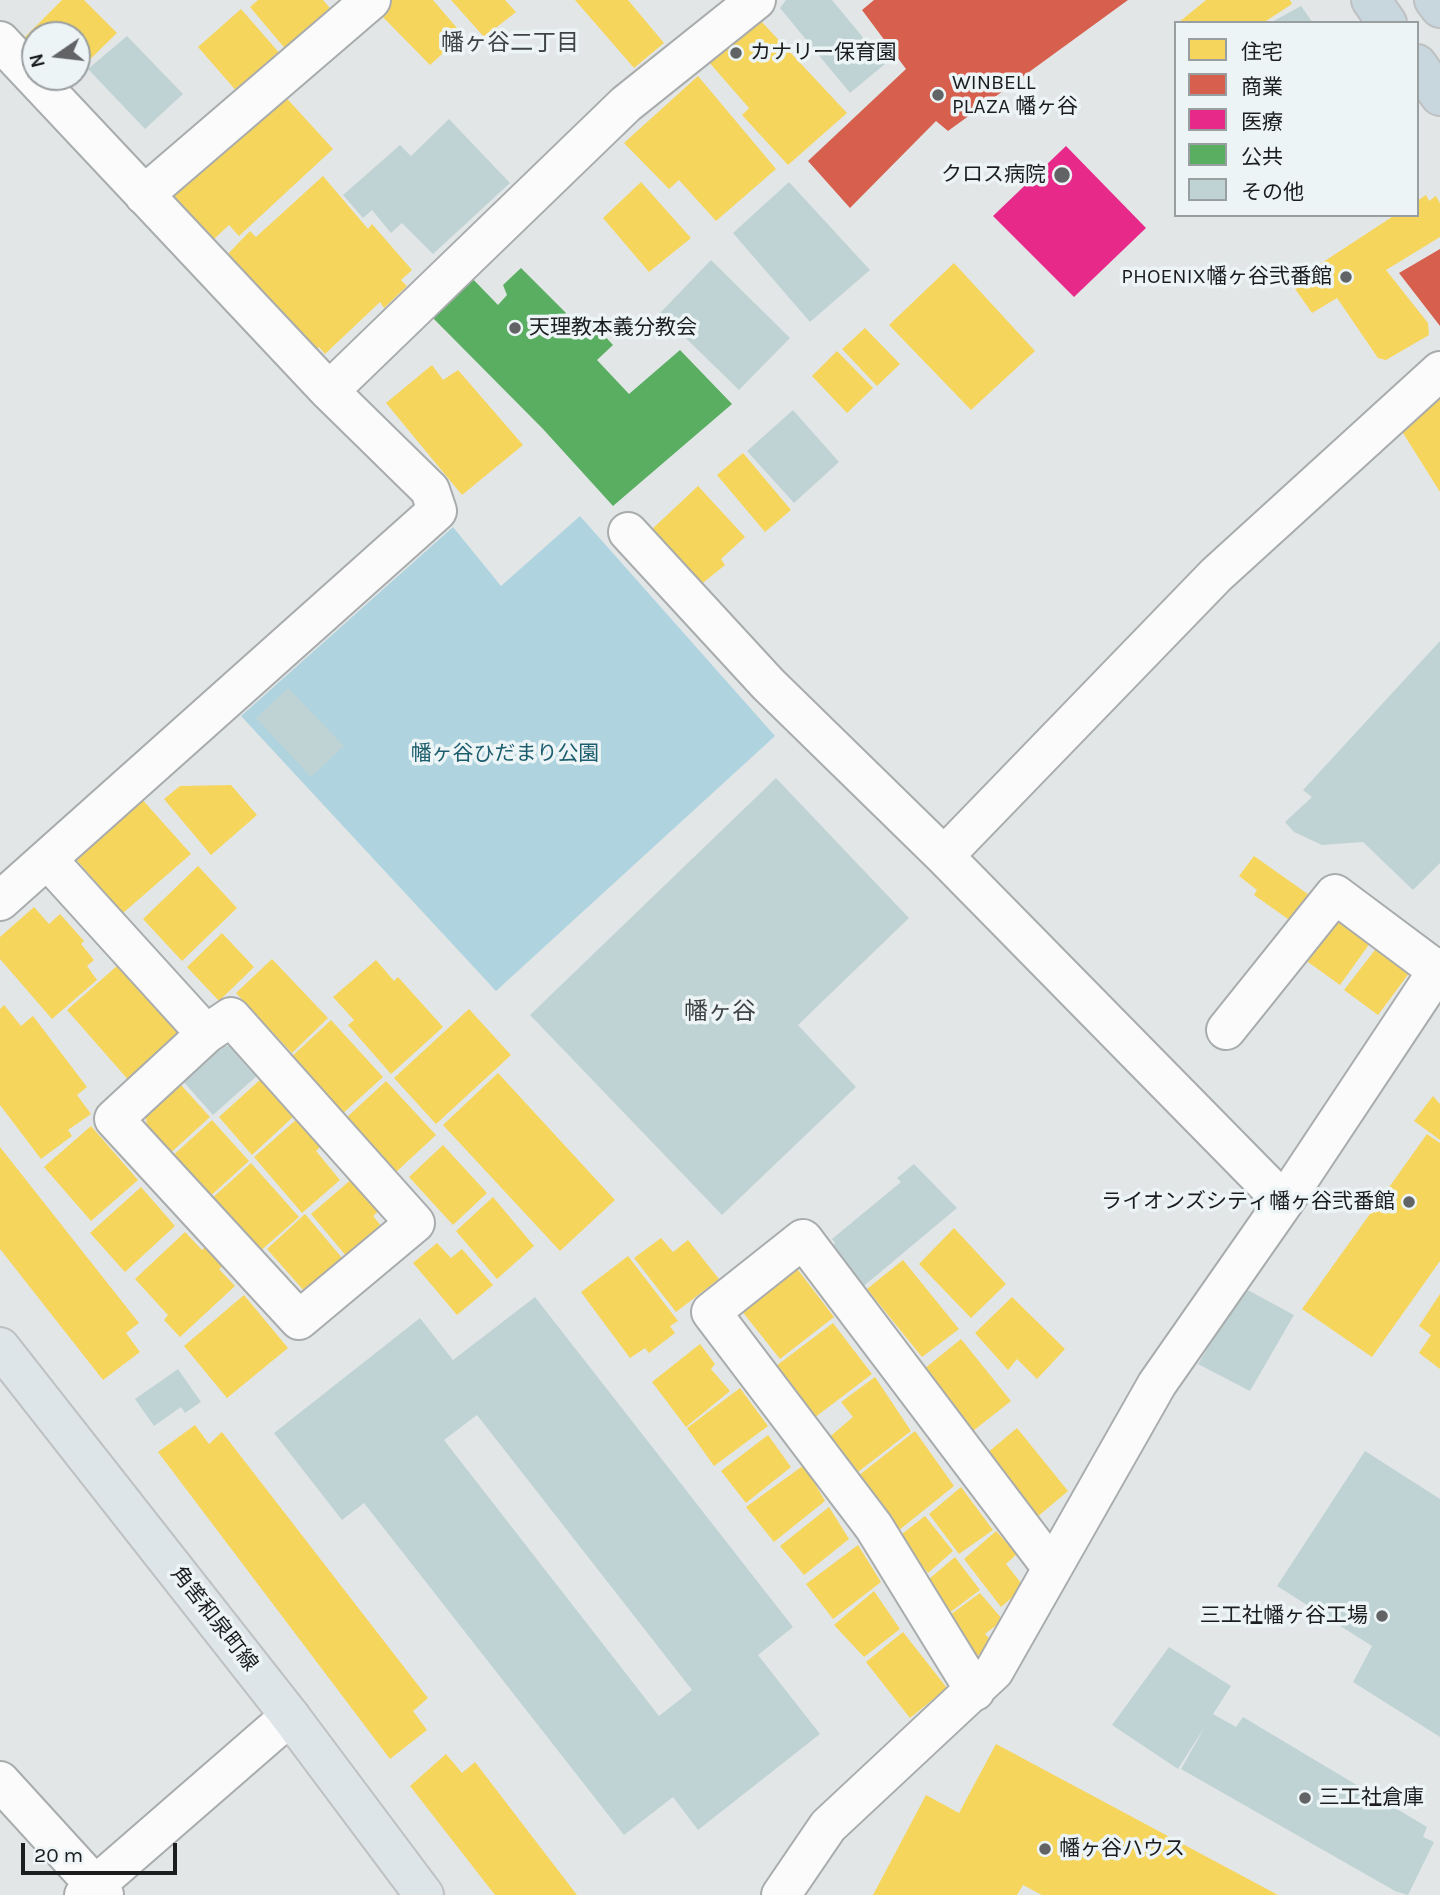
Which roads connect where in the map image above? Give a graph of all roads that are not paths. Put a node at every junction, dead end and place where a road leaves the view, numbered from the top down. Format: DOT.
graph roads {
  1 [pos="756,0"];
  2 [pos="1371,0"];
  3 [pos="1434,0"];
  4 [pos="354,5"];
  5 [pos="1440,8"];
  6 [pos="1386,21"];
  7 [pos="0,41"];
  8 [pos="1419,68"];
  9 [pos="1440,96"];
  10 [pos="144,195"];
  11 [pos="1440,372"];
  12 [pos="329,391"];
  13 [pos="628,532"];
  14 [pos="944,856"];
  15 [pos="47,859"];
  16 [pos="0,901"];
  17 [pos="1439,969"];
  18 [pos="1226,1030"];
  19 [pos="206,1034"];
  20 [pos="1284,1202"];
  21 [pos="0,1347"];
  22 [pos="1052,1568"];
  23 [pos="975,1691"];
  24 [pos="290,1716"];
  25 [pos="0,1781"];
  26 [pos="94,1892"];
  27 [pos="424,1895"];
  28 [pos="781,1895"];
  1 -- 12 [label="street"];
  2 -- 6 [label="highway"];
  3 -- 5 [label="highway"];
  4 -- 10 [label="street"];
  7 -- 10 [label="street"];
  8 -- 9 [label="highway"];
  10 -- 12 [label="street"];
  11 -- 14 [label="street"];
  12 -- 15 [label="street"];
  13 -- 14 [label="street"];
  14 -- 20 [label="street"];
  15 -- 16 [label="street"];
  15 -- 19 [label="street"];
  17 -- 18 [label="street"];
  17 -- 20 [label="street"];
  19 -- 19 [label="street"];
  20 -- 22 [label="street"];
  21 -- 24 [label="main road, 角筈和泉町線"];
  22 -- 23 [label="street"];
  22 -- 23 [label="street"];
  23 -- 28 [label="street"];
  24 -- 26 [label="street"];
  24 -- 27 [label="main road, 角筈和泉町線"];
  25 -- 26 [label="street"];
}
